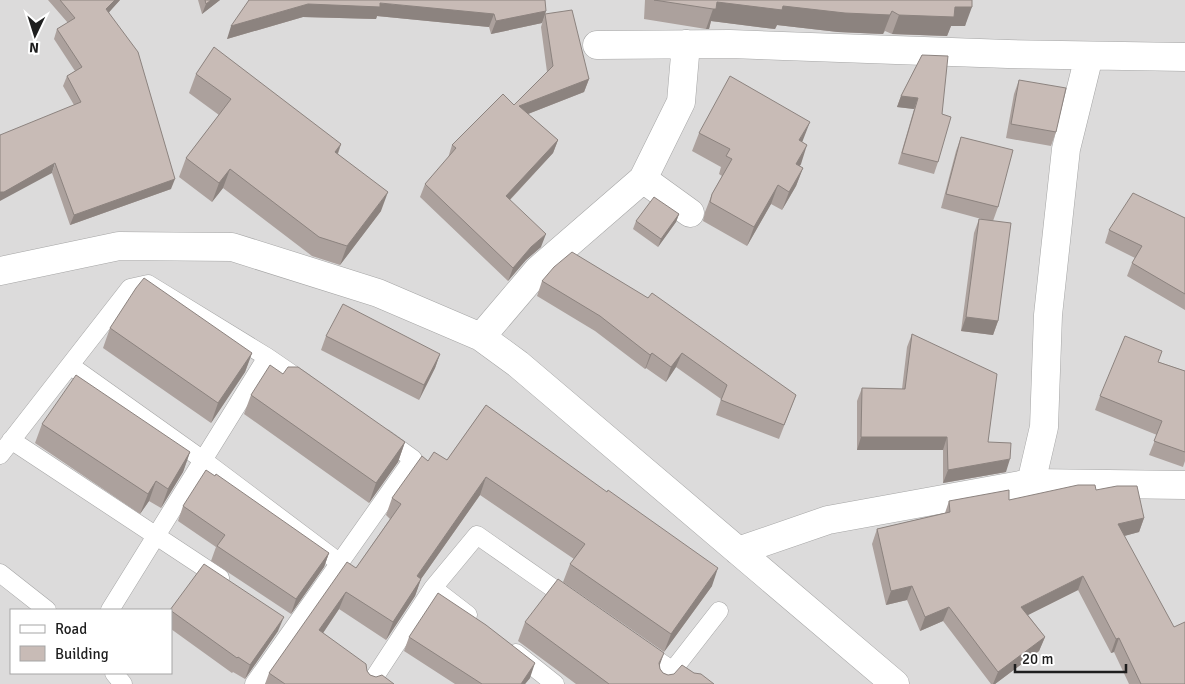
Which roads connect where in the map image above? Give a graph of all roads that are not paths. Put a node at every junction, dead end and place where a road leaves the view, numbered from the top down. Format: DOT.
graph roads {
  1 [pos="686,44"];
  2 [pos="597,45"];
  3 [pos="1089,56"];
  4 [pos="1185,57"];
  5 [pos="643,179"];
  6 [pos="690,213"];
  7 [pos="0,271"];
  8 [pos="481,336"];
  9 [pos="267,357"];
  10 [pos="71,366"];
  11 [pos="316,391"];
  12 [pos="372,430"];
  13 [pos="11,440"];
  14 [pos="0,455"];
  15 [pos="203,460"];
  16 [pos="1031,484"];
  17 [pos="1185,485"];
  18 [pos="157,536"];
  19 [pos="738,551"];
  20 [pos="340,563"];
  21 [pos="0,574"];
  22 [pos="433,588"];
  23 [pos="237,590"];
  24 [pos="45,609"];
  25 [pos="111,609"];
  26 [pos="583,609"];
  27 [pos="720,611"];
  28 [pos="277,617"];
  29 [pos="479,624"];
  30 [pos="293,628"];
  31 [pos="624,637"];
  32 [pos="501,642"];
  33 [pos="115,674"];
  34 [pos="668,678"];
  35 [pos="124,684"];
  36 [pos="254,684"];
  37 [pos="372,684"];
  38 [pos="555,684"];
  39 [pos="692,684"];
  40 [pos="895,684"];
  1 -- 2 [label="street"];
  1 -- 3 [label="street"];
  1 -- 5 [label="street"];
  3 -- 4 [label="street"];
  3 -- 16 [label="street"];
  5 -- 6 [label="street"];
  5 -- 8 [label="street"];
  7 -- 8 [label="street"];
  8 -- 19 [label="street"];
  9 -- 10 [label="lane"];
  9 -- 11 [label="lane"];
  9 -- 15 [label="lane"];
  10 -- 13 [label="lane"];
  10 -- 15 [label="lane"];
  12 -- 20 [label="lane"];
  13 -- 14 [label="lane"];
  13 -- 18 [label="lane"];
  15 -- 18 [label="lane"];
  15 -- 20 [label="lane"];
  16 -- 17 [label="street"];
  16 -- 19 [label="street"];
  18 -- 23 [label="lane"];
  18 -- 25 [label="lane"];
  19 -- 40 [label="street"];
  20 -- 30 [label="lane"];
  21 -- 24 [label="lane"];
  22 -- 26 [label="lane"];
  22 -- 29 [label="lane"];
  22 -- 37 [label="lane"];
  27 -- 34 [label="lane"];
  28 -- 30 [label="lane"];
  30 -- 36 [label="lane"];
  31 -- 34 [label="lane"];
  32 -- 38 [label="lane"];
  33 -- 35 [label="lane"];
  34 -- 39 [label="lane"];
}
